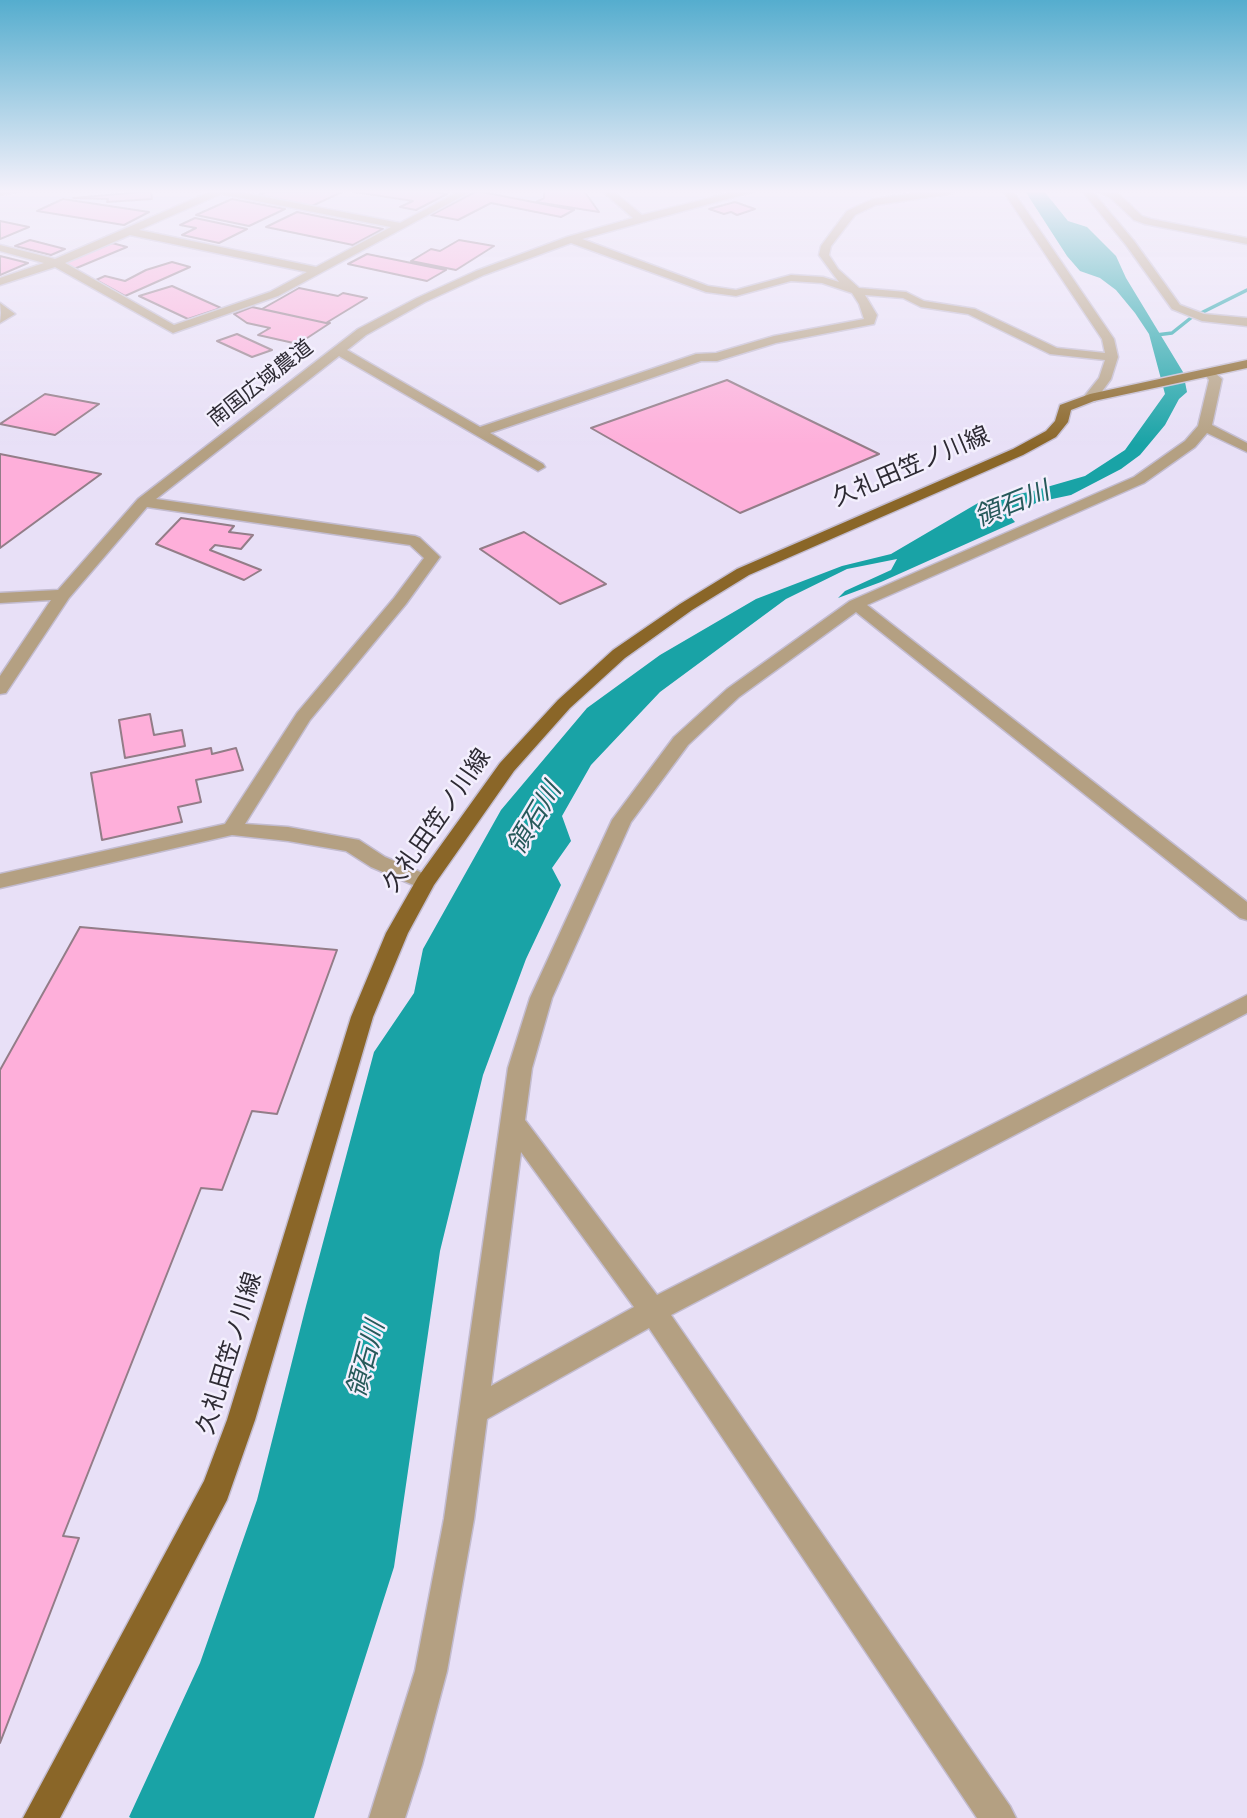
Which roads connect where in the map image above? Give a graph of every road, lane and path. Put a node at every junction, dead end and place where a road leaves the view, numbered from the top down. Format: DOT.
graph roads {
  1 [pos="17,276"];
  2 [pos="80,276"];
  3 [pos="310,276"];
  4 [pos="474,276"];
  5 [pos="669,276"];
  6 [pos="839,276"];
  7 [pos="1065,276"];
  8 [pos="1154,276"];
  9 [pos="0,282"];
  10 [pos="856,291"];
  11 [pos="0,306"];
  12 [pos="0,319"];
  13 [pos="1247,322"];
  14 [pos="338,350"];
  15 [pos="1112,357"];
  16 [pos="1247,365"];
  17 [pos="1206,374"];
  18 [pos="1097,396"];
  19 [pos="1205,427"];
  20 [pos="481,432"];
  21 [pos="1247,448"];
  22 [pos="538,467"];
  23 [pos="143,502"];
  24 [pos="63,595"];
  25 [pos="0,598"];
  26 [pos="856,604"];
  27 [pos="0,689"];
  28 [pos="232,829"];
  29 [pos="0,881"];
  30 [pos="425,881"];
  31 [pos="1247,913"];
  32 [pos="1247,1003"];
  33 [pos="512,1121"];
  34 [pos="653,1311"];
  35 [pos="475,1410"];
  36 [pos="41,1818"];
  37 [pos="387,1818"];
  38 [pos="998,1818"];
  1 -- 9 [label="street"];
  2 -- 3 [label="street"];
  4 -- 14 [label="street, 南国広域農道"];
  5 -- 10 [label="street"];
  6 -- 10 [label="street"];
  7 -- 15 [label="street"];
  8 -- 13 [label="street"];
  10 -- 15 [label="street"];
  10 -- 20 [label="street"];
  11 -- 12 [label="street"];
  14 -- 20 [label="street"];
  14 -- 23 [label="street, 南国広域農道"];
  15 -- 18 [label="street"];
  16 -- 17 [label="main road, 久礼田笠ノ川線"];
  17 -- 18 [label="main road, 久礼田笠ノ川線"];
  17 -- 19 [label="street"];
  18 -- 30 [label="main road, 久礼田笠ノ川線"];
  19 -- 21 [label="street"];
  19 -- 26 [label="street"];
  20 -- 22 [label="street"];
  23 -- 24 [label="street, 南国広域農道"];
  23 -- 28 [label="street"];
  24 -- 25 [label="street"];
  24 -- 27 [label="street, 南国広域農道"];
  26 -- 31 [label="street"];
  26 -- 33 [label="street"];
  28 -- 29 [label="street"];
  28 -- 30 [label="street"];
  30 -- 36 [label="main road, 久礼田笠ノ川線"];
  32 -- 34 [label="street"];
  33 -- 34 [label="street"];
  33 -- 35 [label="street"];
  34 -- 35 [label="street"];
  34 -- 38 [label="street"];
  35 -- 37 [label="street"];
}
